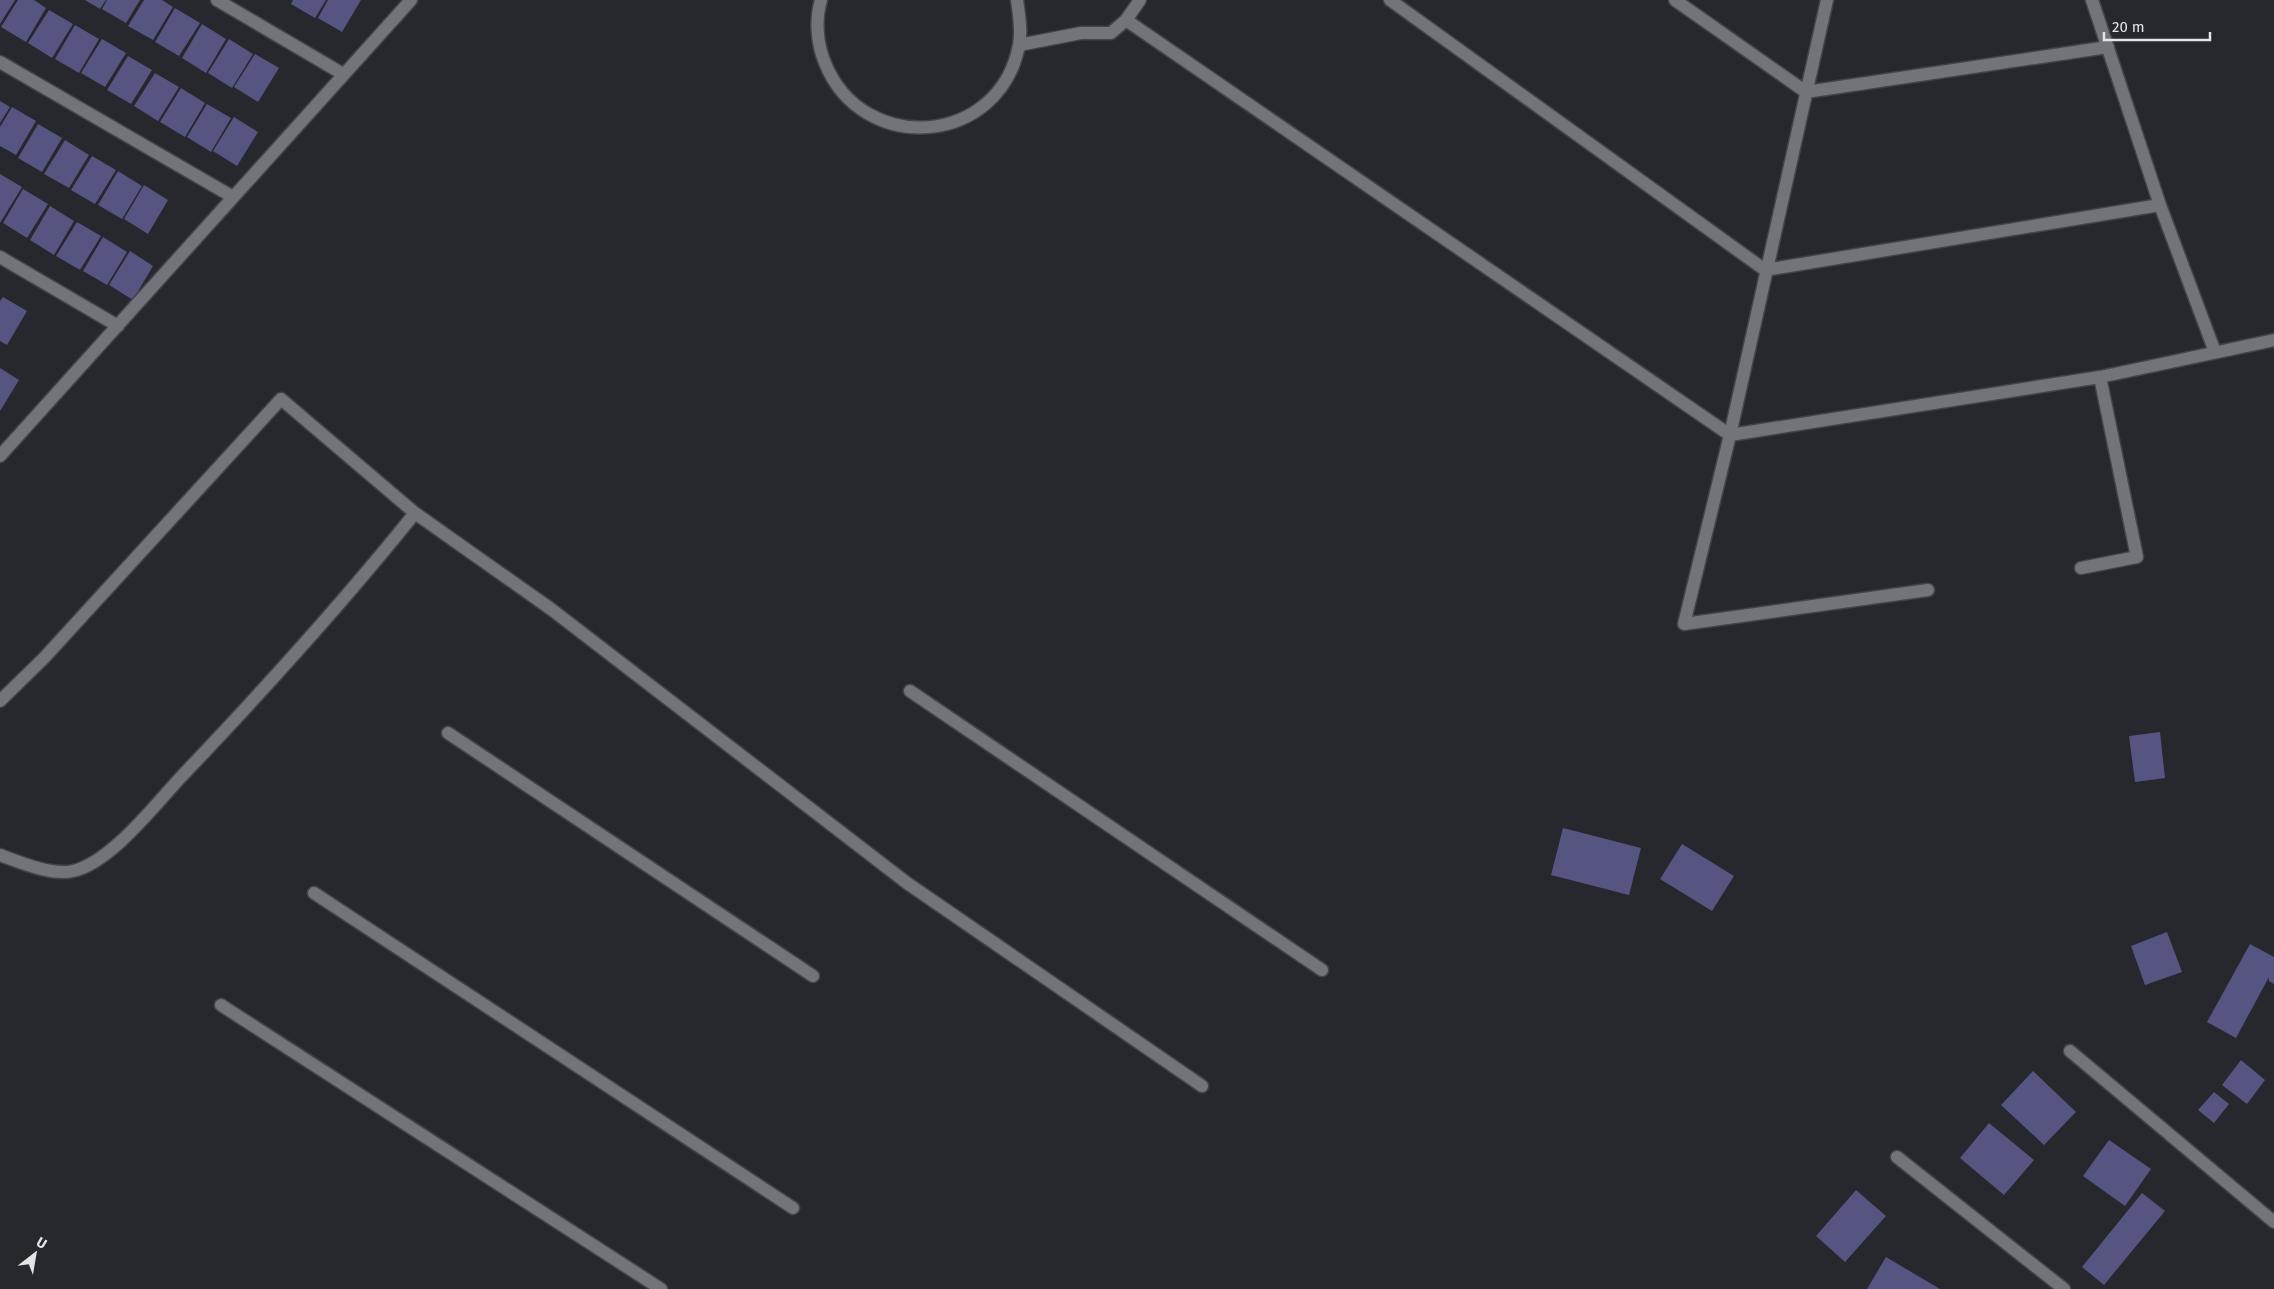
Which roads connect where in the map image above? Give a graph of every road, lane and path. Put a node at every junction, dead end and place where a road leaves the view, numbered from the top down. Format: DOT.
graph roads {
  1 [pos="217,0"];
  2 [pos="411,0"];
  3 [pos="821,0"];
  4 [pos="1017,0"];
  5 [pos="1140,0"];
  6 [pos="1390,0"];
  7 [pos="1676,0"];
  8 [pos="1827,0"];
  9 [pos="2092,0"];
  10 [pos="1126,20"];
  11 [pos="1019,45"];
  12 [pos="2108,47"];
  13 [pos="0,62"];
  14 [pos="343,74"];
  15 [pos="1806,92"];
  16 [pos="233,197"];
  17 [pos="2160,205"];
  18 [pos="0,257"];
  19 [pos="1765,270"];
  20 [pos="118,326"];
  21 [pos="2274,340"];
  22 [pos="2215,352"];
  23 [pos="2100,377"];
  24 [pos="1730,435"];
  25 [pos="2,452"];
  26 [pos="415,513"];
  27 [pos="2081,568"];
  28 [pos="1928,590"];
  29 [pos="910,691"];
  30 [pos="0,701"];
  31 [pos="448,733"];
  32 [pos="0,854"];
  33 [pos="314,893"];
  34 [pos="1322,970"];
  35 [pos="813,976"];
  36 [pos="221,1005"];
  37 [pos="2070,1051"];
  38 [pos="1202,1086"];
  39 [pos="1897,1157"];
  40 [pos="793,1208"];
  41 [pos="2274,1222"];
  42 [pos="661,1289"];
  43 [pos="2064,1289"];
  1 -- 14 [label="street"];
  2 -- 14 [label="street"];
  3 -- 11 [label="street"];
  4 -- 11 [label="street"];
  5 -- 10 [label="street"];
  6 -- 19 [label="street"];
  7 -- 15 [label="street"];
  8 -- 15 [label="street"];
  9 -- 12 [label="street"];
  10 -- 11 [label="street"];
  10 -- 24 [label="street"];
  12 -- 15 [label="street"];
  12 -- 17 [label="street"];
  13 -- 16 [label="street"];
  14 -- 16 [label="street"];
  15 -- 19 [label="street"];
  16 -- 20 [label="street"];
  17 -- 19 [label="street"];
  17 -- 22 [label="street"];
  18 -- 20 [label="street"];
  19 -- 24 [label="street"];
  20 -- 25 [label="street"];
  21 -- 22 [label="street"];
  22 -- 23 [label="street"];
  23 -- 24 [label="street"];
  23 -- 27 [label="street"];
  24 -- 28 [label="street"];
  26 -- 30 [label="street"];
  26 -- 32 [label="street"];
  26 -- 38 [label="street"];
  29 -- 34 [label="street"];
  31 -- 35 [label="street"];
  33 -- 40 [label="street"];
  36 -- 42 [label="street"];
  37 -- 41 [label="street"];
  39 -- 43 [label="street"];
}
